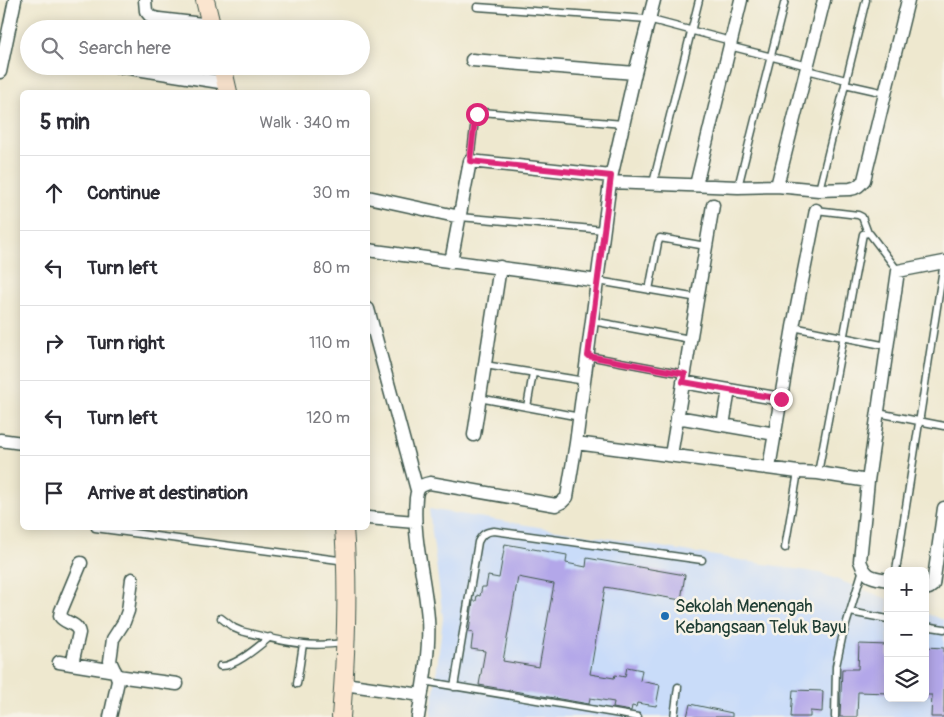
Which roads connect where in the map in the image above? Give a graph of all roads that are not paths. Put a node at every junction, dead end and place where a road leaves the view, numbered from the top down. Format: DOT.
graph roads {
  1 [pos="14,0"];
  2 [pos="145,0"];
  3 [pos="205,0"];
  4 [pos="654,0"];
  5 [pos="699,0"];
  6 [pos="741,0"];
  7 [pos="785,0"];
  8 [pos="824,0"];
  9 [pos="866,0"];
  10 [pos="908,0"];
  11 [pos="476,8"];
  12 [pos="648,19"];
  13 [pos="165,20"];
  14 [pos="210,20"];
  15 [pos="691,30"];
  16 [pos="730,43"];
  17 [pos="771,57"];
  18 [pos="472,60"];
  19 [pos="807,68"];
  20 [pos="0,72"];
  21 [pos="635,73"];
  22 [pos="182,75"];
  23 [pos="225,81"];
  24 [pos="846,82"];
  25 [pos="885,93"];
  26 [pos="623,124"];
  27 [pos="470,161"];
  28 [pos="610,179"];
  29 [pos="652,183"];
  30 [pos="696,185"];
  31 [pos="777,186"];
  32 [pos="738,187"];
  33 [pos="819,190"];
  34 [pos="370,197"];
  35 [pos="713,205"];
  36 [pos="816,210"];
  37 [pos="460,217"];
  38 [pos="604,230"];
  39 [pos="868,233"];
  40 [pos="706,246"];
  41 [pos="370,250"];
  42 [pos="451,262"];
  43 [pos="944,262"];
  44 [pos="500,267"];
  45 [pos="898,271"];
  46 [pos="598,281"];
  47 [pos="649,290"];
  48 [pos="698,298"];
  49 [pos="370,316"];
  50 [pos="592,321"];
  51 [pos="793,327"];
  52 [pos="843,337"];
  53 [pos="690,339"];
  54 [pos="887,346"];
  55 [pos="588,356"];
  56 [pos="484,365"];
  57 [pos="532,373"];
  58 [pos="684,378"];
  59 [pos="585,380"];
  60 [pos="729,390"];
  61 [pos="479,398"];
  62 [pos="781,399"];
  63 [pos="527,407"];
  64 [pos="878,413"];
  65 [pos="580,417"];
  66 [pos="677,417"];
  67 [pos="919,421"];
  68 [pos="723,425"];
  69 [pos="944,426"];
  70 [pos="775,434"];
  71 [pos="474,435"];
  72 [pos="0,440"];
  73 [pos="576,442"];
  74 [pos="20,443"];
  75 [pos="671,455"];
  76 [pos="769,468"];
  77 [pos="798,472"];
  78 [pos="818,473"];
  79 [pos="868,481"];
  80 [pos="417,490"];
  81 [pos="944,508"];
  82 [pos="370,518"];
  83 [pos="415,522"];
  84 [pos="110,530"];
  85 [pos="344,530"];
  86 [pos="785,548"];
  87 [pos="702,560"];
  88 [pos="347,561"];
  89 [pos="81,563"];
  90 [pos="897,567"];
  91 [pos="863,569"];
  92 [pos="132,579"];
  93 [pos="884,579"];
  94 [pos="929,587"];
  95 [pos="850,612"];
  96 [pos="221,618"];
  97 [pos="884,618"];
  98 [pos="929,627"];
  99 [pos="944,629"];
  100 [pos="270,637"];
  101 [pos="345,643"];
  102 [pos="303,644"];
  103 [pos="220,666"];
  104 [pos="116,674"];
  105 [pos="423,681"];
  106 [pos="178,684"];
  107 [pos="297,684"];
  108 [pos="344,684"];
  109 [pos="454,687"];
  110 [pos="678,687"];
  111 [pos="421,695"];
  112 [pos="110,717"];
  113 [pos="341,717"];
  114 [pos="418,717"];
  115 [pos="638,717"];
  116 [pos="674,717"];
  117 [pos="835,717"];
  1 -- 20 [label="street"];
  2 -- 13 [label="street"];
  3 -- 14 [label="main road"];
  4 -- 12 [label="street"];
  5 -- 15 [label="lane"];
  6 -- 16 [label="street"];
  7 -- 17 [label="lane"];
  8 -- 19 [label="street"];
  9 -- 24 [label="lane"];
  10 -- 25 [label="street"];
  11 -- 12 [label="lane"];
  12 -- 15 [label="lane"];
  12 -- 21 [label="street"];
  15 -- 16 [label="lane"];
  15 -- 29 [label="lane"];
  16 -- 17 [label="lane"];
  16 -- 30 [label="street"];
  17 -- 19 [label="lane"];
  17 -- 32 [label="lane"];
  18 -- 21 [label="street"];
  19 -- 24 [label="lane"];
  19 -- 31 [label="street"];
  21 -- 26 [label="street"];
  22 -- 23 [label="street"];
  24 -- 25 [label="lane"];
  24 -- 33 [label="lane"];
  25 -- 33 [label="street"];
  26 -- 27 [label="lane"];
  26 -- 28 [label="street"];
  27 -- 28 [label="street"];
  27 -- 37 [label="street"];
  28 -- 29 [label="street"];
  28 -- 38 [label="street"];
  29 -- 30 [label="street"];
  30 -- 32 [label="street"];
  31 -- 32 [label="street"];
  31 -- 33 [label="street"];
  34 -- 37 [label="street"];
  35 -- 40 [label="street"];
  36 -- 39 [label="lane"];
  36 -- 51 [label="street"];
  37 -- 38 [label="lane"];
  37 -- 42 [label="street"];
  38 -- 46 [label="street"];
  39 -- 45 [label="lane"];
  39 -- 52 [label="lane"];
  40 -- 47 [label="lane"];
  40 -- 48 [label="street"];
  41 -- 42 [label="street"];
  42 -- 44 [label="street"];
  43 -- 45 [label="street"];
  43 -- 67 [label="lane"];
  44 -- 46 [label="street"];
  44 -- 56 [label="street"];
  45 -- 54 [label="street"];
  46 -- 47 [label="lane"];
  46 -- 50 [label="street"];
  47 -- 48 [label="lane"];
  48 -- 53 [label="street"];
  49 -- 80 [label="street"];
  50 -- 53 [label="lane"];
  50 -- 55 [label="street"];
  51 -- 52 [label="lane"];
  51 -- 62 [label="street"];
  52 -- 54 [label="lane"];
  52 -- 78 [label="lane"];
  53 -- 58 [label="street"];
  54 -- 64 [label="street"];
  55 -- 58 [label="lane"];
  55 -- 59 [label="street"];
  56 -- 57 [label="lane"];
  56 -- 61 [label="street"];
  57 -- 59 [label="lane"];
  57 -- 63 [label="lane"];
  58 -- 60 [label="street"];
  58 -- 66 [label="street"];
  59 -- 65 [label="street"];
  60 -- 62 [label="street"];
  60 -- 68 [label="street"];
  61 -- 63 [label="lane"];
  61 -- 71 [label="street"];
  62 -- 70 [label="street"];
  63 -- 65 [label="lane"];
  64 -- 67 [label="lane"];
  64 -- 79 [label="street"];
  65 -- 73 [label="street"];
  66 -- 68 [label="street"];
  66 -- 75 [label="street"];
  67 -- 69 [label="lane"];
  67 -- 90 [label="lane"];
  68 -- 70 [label="street"];
  70 -- 76 [label="street"];
  72 -- 74 [label="street"];
  73 -- 75 [label="street"];
  73 -- 80 [label="street"];
  75 -- 76 [label="street"];
  76 -- 77 [label="street"];
  77 -- 78 [label="street"];
  77 -- 86 [label="lane"];
  78 -- 79 [label="street"];
  79 -- 91 [label="street"];
  80 -- 83 [label="street"];
  81 -- 94 [label="street"];
  82 -- 83 [label="street"];
  83 -- 105 [label="street"];
  84 -- 88 [label="lane"];
  85 -- 88 [label="main road"];
  87 -- 109 [label="lane"];
  88 -- 101 [label="main road"];
  89 -- 104 [label="street"];
  91 -- 93 [label="street"];
  91 -- 95 [label="lane"];
  92 -- 104 [label="street"];
  95 -- 97 [label="lane"];
  95 -- 117 [label="lane"];
  96 -- 100 [label="lane"];
  98 -- 99 [label="lane"];
  100 -- 102 [label="lane"];
  100 -- 103 [label="lane"];
  101 -- 102 [label="lane"];
  101 -- 108 [label="main road"];
  102 -- 107 [label="lane"];
  104 -- 106 [label="street"];
  104 -- 112 [label="street"];
  105 -- 109 [label="lane"];
  105 -- 111 [label="street"];
  108 -- 111 [label="street"];
  108 -- 113 [label="main road"];
  109 -- 115 [label="lane"];
  110 -- 116 [label="lane"];
  111 -- 114 [label="street"];
}
